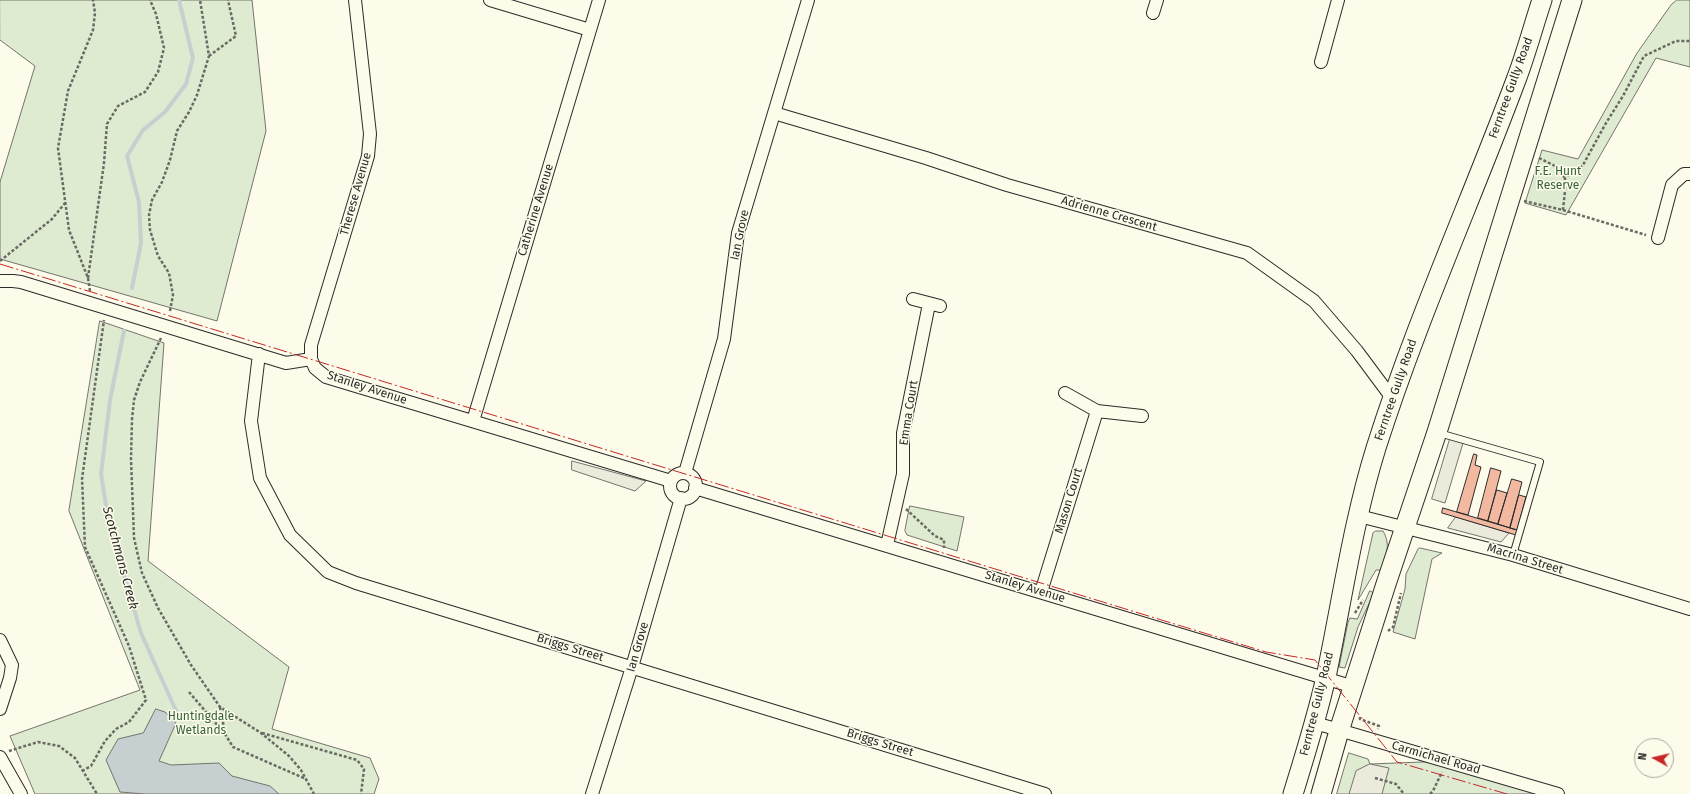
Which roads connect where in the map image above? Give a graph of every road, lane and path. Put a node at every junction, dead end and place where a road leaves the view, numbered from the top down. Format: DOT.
graph roads {
  1 [pos="93,0"];
  2 [pos="150,0"];
  3 [pos="200,0"];
  4 [pos="228,0"];
  5 [pos="355,0"];
  6 [pos="490,0"];
  7 [pos="599,0"];
  8 [pos="808,0"];
  9 [pos="1157,0"];
  10 [pos="1338,0"];
  11 [pos="1542,0"];
  12 [pos="1572,0"];
  13 [pos="1153,13"];
  14 [pos="590,30"];
  15 [pos="1690,41"];
  16 [pos="208,56"];
  17 [pos="1321,62"];
  18 [pos="774,113"];
  19 [pos="1538,157"];
  20 [pos="1690,174"];
  21 [pos="1565,178"];
  22 [pos="1524,201"];
  23 [pos="65,203"];
  24 [pos="1563,210"];
  25 [pos="1658,238"];
  26 [pos="0,260"];
  27 [pos="88,278"];
  28 [pos="0,281"];
  29 [pos="913,299"];
  30 [pos="91,303"];
  31 [pos="170,311"];
  32 [pos="105,318"];
  33 [pos="156,334"];
  34 [pos="259,354"];
  35 [pos="311,360"];
  36 [pos="1065,393"];
  37 [pos="1392,398"];
  38 [pos="1097,411"];
  39 [pos="1142,416"];
  40 [pos="473,421"];
  41 [pos="1437,432"];
  42 [pos="685,473"];
  43 [pos="671,480"];
  44 [pos="695,488"];
  45 [pos="681,498"];
  46 [pos="906,509"];
  47 [pos="1359,516"];
  48 [pos="1404,527"];
  49 [pos="887,545"];
  50 [pos="944,548"];
  51 [pos="1513,554"];
  52 [pos="1401,587"];
  53 [pos="1041,592"];
  54 [pos="1690,609"];
  55 [pos="1384,635"];
  56 [pos="0,640"];
  57 [pos="632,667"];
  58 [pos="1325,679"];
  59 [pos="1354,687"];
  60 [pos="189,692"];
  61 [pos="220,707"];
  62 [pos="0,709"];
  63 [pos="1362,711"];
  64 [pos="1315,723"];
  65 [pos="1339,731"];
  66 [pos="261,733"];
  67 [pos="225,734"];
  68 [pos="1376,741"];
  69 [pos="0,757"];
  70 [pos="1448,761"];
  71 [pos="82,771"];
  72 [pos="1375,778"];
  73 [pos="307,779"];
  74 [pos="21,794"];
  75 [pos="96,794"];
  76 [pos="314,794"];
  77 [pos="361,794"];
  78 [pos="592,794"];
  79 [pos="1045,794"];
  80 [pos="1293,794"];
  81 [pos="1321,794"];
  82 [pos="1404,794"];
  83 [pos="1430,794"];
  84 [pos="1558,794"];
  1 -- 23 [label="path"];
  2 -- 27 [label="path"];
  3 -- 16 [label="path"];
  4 -- 16 [label="path"];
  5 -- 35 [label="street, Therese Avenue"];
  6 -- 14 [label="street"];
  7 -- 14 [label="street, Catherine Avenue"];
  8 -- 18 [label="street, Ian Grove"];
  9 -- 13 [label="street"];
  10 -- 17 [label="street"];
  11 -- 37 [label="main road, Ferntree Gully Road"];
  12 -- 41 [label="main road"];
  14 -- 40 [label="street, Catherine Avenue"];
  15 -- 21 [label="path"];
  16 -- 31 [label="path"];
  18 -- 37 [label="street, Adrienne Crescent"];
  18 -- 42 [label="street, Ian Grove"];
  19 -- 21 [label="path"];
  20 -- 25 [label="street"];
  21 -- 24 [label="path"];
  22 -- 24 [label="path"];
  23 -- 26 [label="path"];
  23 -- 27 [label="path"];
  24 -- 25 [label="path"];
  27 -- 30 [label="path"];
  28 -- 30 [label="street"];
  29 -- 49 [label="street, Emma Court"];
  30 -- 34 [label="street"];
  32 -- 71 [label="path"];
  33 -- 61 [label="path"];
  34 -- 35 [label="street"];
  34 -- 57 [label="street, Briggs Street"];
  35 -- 40 [label="street, Stanley Avenue"];
  36 -- 38 [label="street"];
  37 -- 47 [label="main road, Ferntree Gully Road"];
  38 -- 39 [label="street"];
  38 -- 53 [label="street, Mason Court"];
  40 -- 43 [label="street, Stanley Avenue"];
  41 -- 48 [label="main road"];
  41 -- 51 [label="lane"];
  42 -- 43 [label="street"];
  42 -- 44 [label="street"];
  43 -- 45 [label="street"];
  44 -- 45 [label="street"];
  44 -- 49 [label="street, Stanley Avenue"];
  45 -- 57 [label="street, Ian Grove"];
  46 -- 50 [label="path"];
  47 -- 48 [label="street, Macrina Street"];
  47 -- 58 [label="main road, Ferntree Gully Road"];
  48 -- 51 [label="street, Macrina Street"];
  48 -- 59 [label="main road"];
  49 -- 53 [label="street, Stanley Avenue"];
  51 -- 54 [label="street, Macrina Street"];
  52 -- 55 [label="path"];
  53 -- 58 [label="street, Stanley Avenue"];
  56 -- 62 [label="street"];
  57 -- 78 [label="street, Ian Grove"];
  57 -- 79 [label="street, Briggs Street"];
  58 -- 59 [label="street, Stanley Avenue"];
  58 -- 64 [label="main road, Ferntree Gully Road"];
  59 -- 65 [label="main road"];
  60 -- 67 [label="path"];
  61 -- 66 [label="path"];
  61 -- 67 [label="path"];
  63 -- 68 [label="path"];
  64 -- 65 [label="street, Carmichael Road"];
  64 -- 80 [label="main road, Ferntree Gully Road"];
  65 -- 68 [label="street, Carmichael Road"];
  65 -- 81 [label="main road"];
  66 -- 73 [label="path"];
  66 -- 77 [label="path"];
  67 -- 73 [label="path"];
  68 -- 70 [label="street, Carmichael Road"];
  69 -- 71 [label="path"];
  69 -- 74 [label="street"];
  70 -- 83 [label="path"];
  70 -- 84 [label="street, Carmichael Road"];
  71 -- 75 [label="path"];
  72 -- 82 [label="path"];
  73 -- 76 [label="path"];
}
